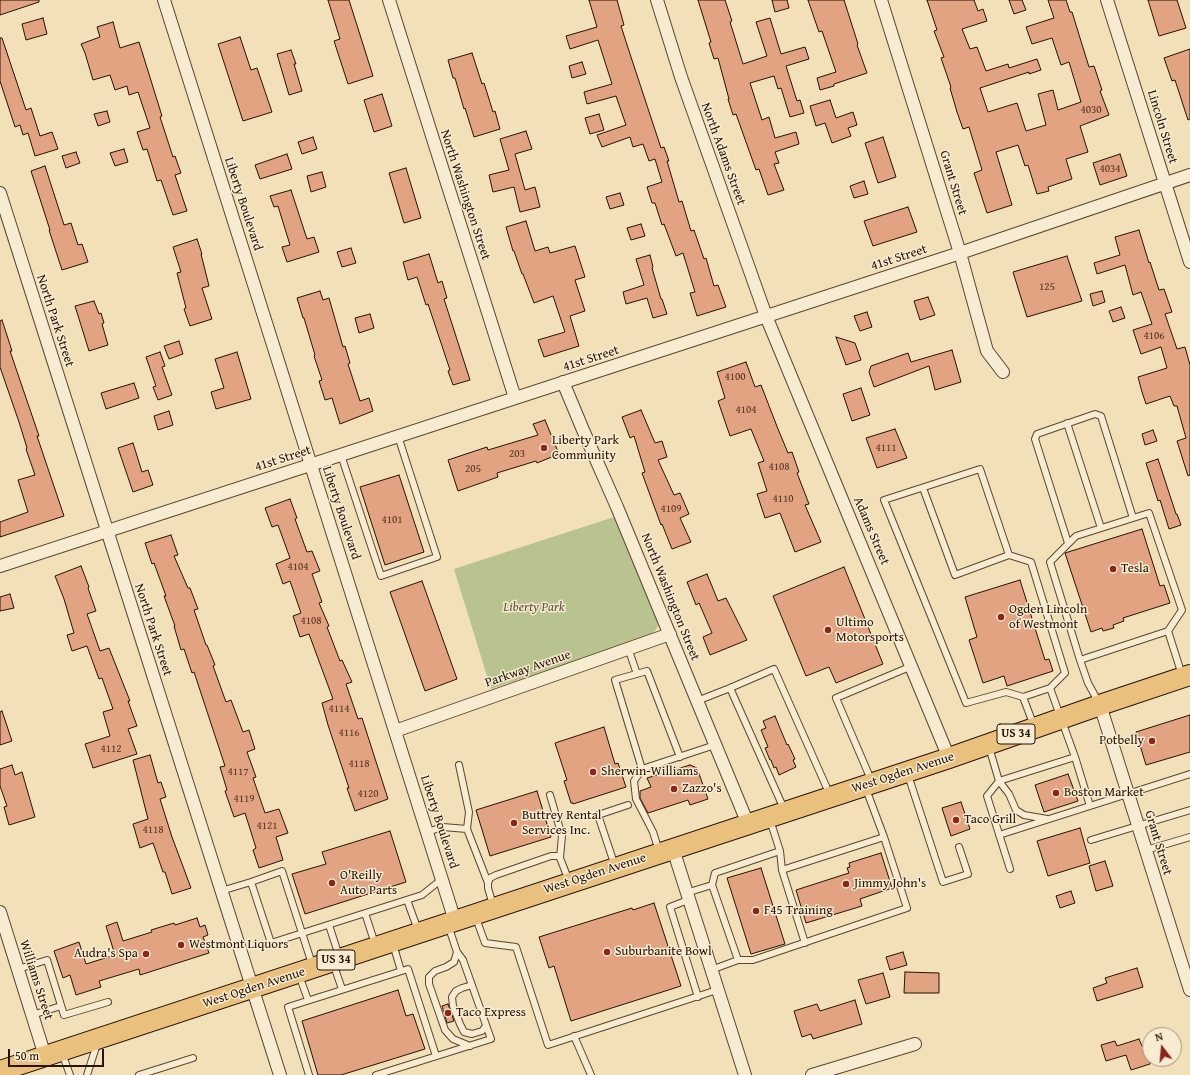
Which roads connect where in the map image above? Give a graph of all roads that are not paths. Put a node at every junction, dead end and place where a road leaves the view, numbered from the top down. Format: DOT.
graph roads {
  1 [pos="164,0"];
  2 [pos="389,0"];
  3 [pos="657,0"];
  4 [pos="880,0"];
  5 [pos="1107,0"];
  6 [pos="1190,175"];
  7 [pos="1165,183"];
  8 [pos="0,193"];
  9 [pos="960,253"];
  10 [pos="1190,262"];
  11 [pos="766,316"];
  12 [pos="1003,372"];
  13 [pos="563,382"];
  14 [pos="515,398"];
  15 [pos="1067,423"];
  16 [pos="398,436"];
  17 [pos="341,455"];
  18 [pos="311,465"];
  19 [pos="923,488"];
  20 [pos="1133,518"];
  21 [pos="1100,528"];
  22 [pos="107,532"];
  23 [pos="1068,543"];
  24 [pos="1009,555"];
  25 [pos="0,566"];
  26 [pos="1168,631"];
  27 [pos="670,634"];
  28 [pos="628,648"];
  29 [pos="1080,660"];
  30 [pos="912,666"];
  31 [pos="637,674"];
  32 [pos="1186,676"];
  33 [pos="730,688"];
  34 [pos="1050,688"];
  35 [pos="1023,698"];
  36 [pos="697,701"];
  37 [pos="1100,705"];
  38 [pos="1061,718"];
  39 [pos="1034,728"];
  40 [pos="395,731"];
  41 [pos="988,744"];
  42 [pos="715,745"];
  43 [pos="680,757"];
  44 [pos="1075,757"];
  45 [pos="949,758"];
  46 [pos="459,765"];
  47 [pos="642,769"];
  48 [pos="907,772"];
  49 [pos="1190,774"];
  50 [pos="999,781"];
  51 [pos="869,784"];
  52 [pos="550,795"];
  53 [pos="1128,795"];
  54 [pos="831,797"];
  55 [pos="628,806"];
  56 [pos="1090,806"];
  57 [pos="1190,810"];
  58 [pos="777,814"];
  59 [pos="1048,820"];
  60 [pos="748,824"];
  61 [pos="1138,826"];
  62 [pos="467,828"];
  63 [pos="427,832"];
  64 [pos="999,835"];
  65 [pos="884,837"];
  66 [pos="1190,837"];
  67 [pos="1091,840"];
  68 [pos="959,847"];
  69 [pos="1146,850"];
  70 [pos="666,851"];
  71 [pos="780,851"];
  72 [pos="560,858"];
  73 [pos="615,868"];
  74 [pos="1010,869"];
  75 [pos="782,870"];
  76 [pos="442,879"];
  77 [pos="251,882"];
  78 [pos="488,883"];
  79 [pos="569,883"];
  80 [pos="712,885"];
  81 [pos="221,891"];
  82 [pos="687,896"];
  83 [pos="407,900"];
  84 [pos="494,908"];
  85 [pos="0,912"];
  86 [pos="365,913"];
  87 [pos="474,914"];
  88 [pos="451,922"];
  89 [pos="329,925"];
  90 [pos="419,933"];
  91 [pos="302,934"];
  92 [pos="805,943"];
  93 [pos="384,944"];
  94 [pos="457,952"];
  95 [pos="336,960"];
  96 [pos="738,960"];
  97 [pos="18,969"];
  98 [pos="711,970"];
  99 [pos="306,971"];
  100 [pos="401,971"];
  101 [pos="472,985"];
  102 [pos="253,988"];
  103 [pos="342,989"];
  104 [pos="718,990"];
  105 [pos="1190,990"];
  106 [pos="698,996"];
  107 [pos="308,1000"];
  108 [pos="108,1002"];
  109 [pos="62,1006"];
  110 [pos="32,1015"];
  111 [pos="486,1026"];
  112 [pos="574,1036"];
  113 [pos="103,1038"];
  114 [pos="915,1044"];
  115 [pos="470,1046"];
  116 [pos="53,1054"];
  117 [pos="436,1056"];
  118 [pos="193,1058"];
  119 [pos="0,1071"];
  120 [pos="70,1075"];
  121 [pos="87,1075"];
  122 [pos="139,1075"];
  123 [pos="280,1075"];
  124 [pos="309,1075"];
  125 [pos="376,1075"];
  126 [pos="591,1075"];
  127 [pos="745,1075"];
  128 [pos="812,1075"];
  1 -- 18 [label="street, Liberty Boulevard"];
  2 -- 14 [label="street, North Washington Street"];
  3 -- 11 [label="street, North Adams Street"];
  4 -- 9 [label="street, Grant Street"];
  5 -- 7 [label="street, Lincoln Street"];
  6 -- 7 [label="street, 41st Street"];
  7 -- 9 [label="street, 41st Street"];
  7 -- 10 [label="street, Lincoln Street"];
  8 -- 22 [label="street, North Park Street"];
  9 -- 11 [label="street, 41st Street"];
  9 -- 12 [label="street, Grant Street"];
  11 -- 13 [label="street, 41st Street"];
  11 -- 30 [label="street, Adams Street"];
  13 -- 14 [label="street, 41st Street"];
  13 -- 27 [label="street, North Washington Street"];
  14 -- 16 [label="street, 41st Street"];
  15 -- 20 [label="lane"];
  15 -- 21 [label="lane"];
  15 -- 23 [label="lane"];
  16 -- 17 [label="street, 41st Street"];
  16 -- 17 [label="lane"];
  17 -- 18 [label="street, 41st Street"];
  18 -- 22 [label="street, 41st Street"];
  18 -- 40 [label="street, Liberty Boulevard"];
  19 -- 24 [label="lane"];
  19 -- 24 [label="lane"];
  19 -- 35 [label="lane"];
  20 -- 21 [label="lane"];
  20 -- 26 [label="lane"];
  21 -- 23 [label="lane"];
  22 -- 25 [label="street, 41st Street"];
  22 -- 81 [label="street, North Park Street"];
  23 -- 29 [label="lane"];
  24 -- 34 [label="lane"];
  26 -- 29 [label="lane"];
  26 -- 32 [label="lane"];
  27 -- 28 [label="street, Parkway Avenue"];
  27 -- 36 [label="street, North Washington Street"];
  28 -- 31 [label="lane"];
  28 -- 40 [label="street, Parkway Avenue"];
  29 -- 37 [label="lane"];
  30 -- 45 [label="street, Adams Street"];
  30 -- 51 [label="lane"];
  31 -- 43 [label="lane"];
  31 -- 47 [label="lane"];
  32 -- 37 [label="main road, West Ogden Avenue / US 34"];
  33 -- 36 [label="lane"];
  33 -- 54 [label="lane"];
  33 -- 58 [label="lane"];
  34 -- 35 [label="lane"];
  34 -- 38 [label="lane"];
  35 -- 39 [label="lane"];
  36 -- 42 [label="street, North Washington Street"];
  37 -- 38 [label="main road, West Ogden Avenue / US 34"];
  37 -- 53 [label="street, Grant Street"];
  38 -- 39 [label="main road, West Ogden Avenue / US 34"];
  38 -- 44 [label="lane"];
  39 -- 41 [label="main road, West Ogden Avenue / US 34"];
  40 -- 63 [label="street, Liberty Boulevard"];
  41 -- 45 [label="main road, West Ogden Avenue / US 34"];
  41 -- 50 [label="lane"];
  42 -- 43 [label="lane"];
  42 -- 60 [label="street, North Washington Street"];
  43 -- 47 [label="lane"];
  44 -- 50 [label="lane"];
  44 -- 56 [label="lane"];
  45 -- 48 [label="main road, West Ogden Avenue / US 34"];
  46 -- 62 [label="lane"];
  47 -- 70 [label="lane"];
  48 -- 51 [label="main road, West Ogden Avenue / US 34"];
  48 -- 68 [label="lane"];
  49 -- 53 [label="lane"];
  50 -- 59 [label="lane"];
  50 -- 64 [label="lane"];
  51 -- 54 [label="main road, West Ogden Avenue / US 34"];
  51 -- 65 [label="lane"];
  52 -- 72 [label="lane"];
  53 -- 56 [label="lane"];
  53 -- 61 [label="street, Grant Street"];
  54 -- 58 [label="main road, West Ogden Avenue / US 34"];
  55 -- 73 [label="lane"];
  56 -- 59 [label="lane"];
  57 -- 61 [label="lane"];
  58 -- 60 [label="main road, West Ogden Avenue / US 34"];
  58 -- 71 [label="lane"];
  59 -- 64 [label="lane"];
  60 -- 70 [label="main road, West Ogden Avenue / US 34"];
  61 -- 67 [label="lane"];
  61 -- 69 [label="street, Grant Street"];
  62 -- 63 [label="lane"];
  62 -- 78 [label="lane"];
  63 -- 76 [label="street, Liberty Boulevard"];
  64 -- 74 [label="lane"];
  65 -- 75 [label="lane"];
  65 -- 92 [label="lane"];
  66 -- 69 [label="lane"];
  69 -- 105 [label="street, Grant Street"];
  70 -- 73 [label="main road, West Ogden Avenue / US 34"];
  70 -- 82 [label="street"];
  71 -- 75 [label="lane"];
  71 -- 80 [label="lane"];
  72 -- 78 [label="lane"];
  72 -- 79 [label="lane"];
  73 -- 79 [label="main road, West Ogden Avenue / US 34"];
  75 -- 92 [label="lane"];
  76 -- 83 [label="lane"];
  76 -- 88 [label="street, Liberty Boulevard"];
  77 -- 81 [label="lane"];
  77 -- 91 [label="lane"];
  77 -- 91 [label="lane"];
  78 -- 84 [label="lane"];
  79 -- 84 [label="main road, West Ogden Avenue / US 34"];
  80 -- 82 [label="lane"];
  80 -- 96 [label="lane"];
  81 -- 102 [label="street, North Park Street"];
  82 -- 98 [label="street"];
  82 -- 106 [label="lane"];
  83 -- 86 [label="lane"];
  83 -- 90 [label="lane"];
  84 -- 87 [label="main road, West Ogden Avenue / US 34"];
  85 -- 97 [label="street, Williams Street"];
  86 -- 89 [label="lane"];
  86 -- 93 [label="lane"];
  87 -- 88 [label="main road, West Ogden Avenue / US 34"];
  87 -- 112 [label="lane"];
  88 -- 90 [label="main road, West Ogden Avenue / US 34"];
  88 -- 94 [label="lane"];
  89 -- 91 [label="lane"];
  89 -- 95 [label="lane"];
  90 -- 93 [label="main road, West Ogden Avenue / US 34"];
  91 -- 99 [label="lane"];
  92 -- 96 [label="lane"];
  93 -- 95 [label="main road, West Ogden Avenue / US 34"];
  93 -- 100 [label="lane"];
  94 -- 101 [label="lane"];
  94 -- 115 [label="lane"];
  95 -- 99 [label="main road, West Ogden Avenue / US 34"];
  95 -- 103 [label="lane"];
  96 -- 98 [label="lane"];
  97 -- 109 [label="lane"];
  97 -- 110 [label="street, Williams Street"];
  98 -- 104 [label="street"];
  99 -- 102 [label="main road, West Ogden Avenue / US 34"];
  99 -- 107 [label="lane"];
  100 -- 103 [label="lane"];
  100 -- 117 [label="lane"];
  101 -- 111 [label="lane"];
  101 -- 111 [label="lane"];
  102 -- 113 [label="main road, West Ogden Avenue / US 34"];
  102 -- 123 [label="street, North Park Street"];
  103 -- 107 [label="lane"];
  104 -- 106 [label="lane"];
  104 -- 127 [label="street"];
  106 -- 112 [label="lane"];
  107 -- 124 [label="lane"];
  108 -- 109 [label="lane"];
  109 -- 110 [label="lane"];
  110 -- 116 [label="street, Williams Street"];
  111 -- 115 [label="lane"];
  112 -- 126 [label="lane"];
  113 -- 116 [label="main road, West Ogden Avenue / US 34"];
  113 -- 121 [label="lane"];
  114 -- 128 [label="street"];
  115 -- 117 [label="lane"];
  116 -- 119 [label="main road, West Ogden Avenue / US 34"];
  116 -- 120 [label="lane"];
  117 -- 125 [label="lane"];
  118 -- 122 [label="lane"];
}
